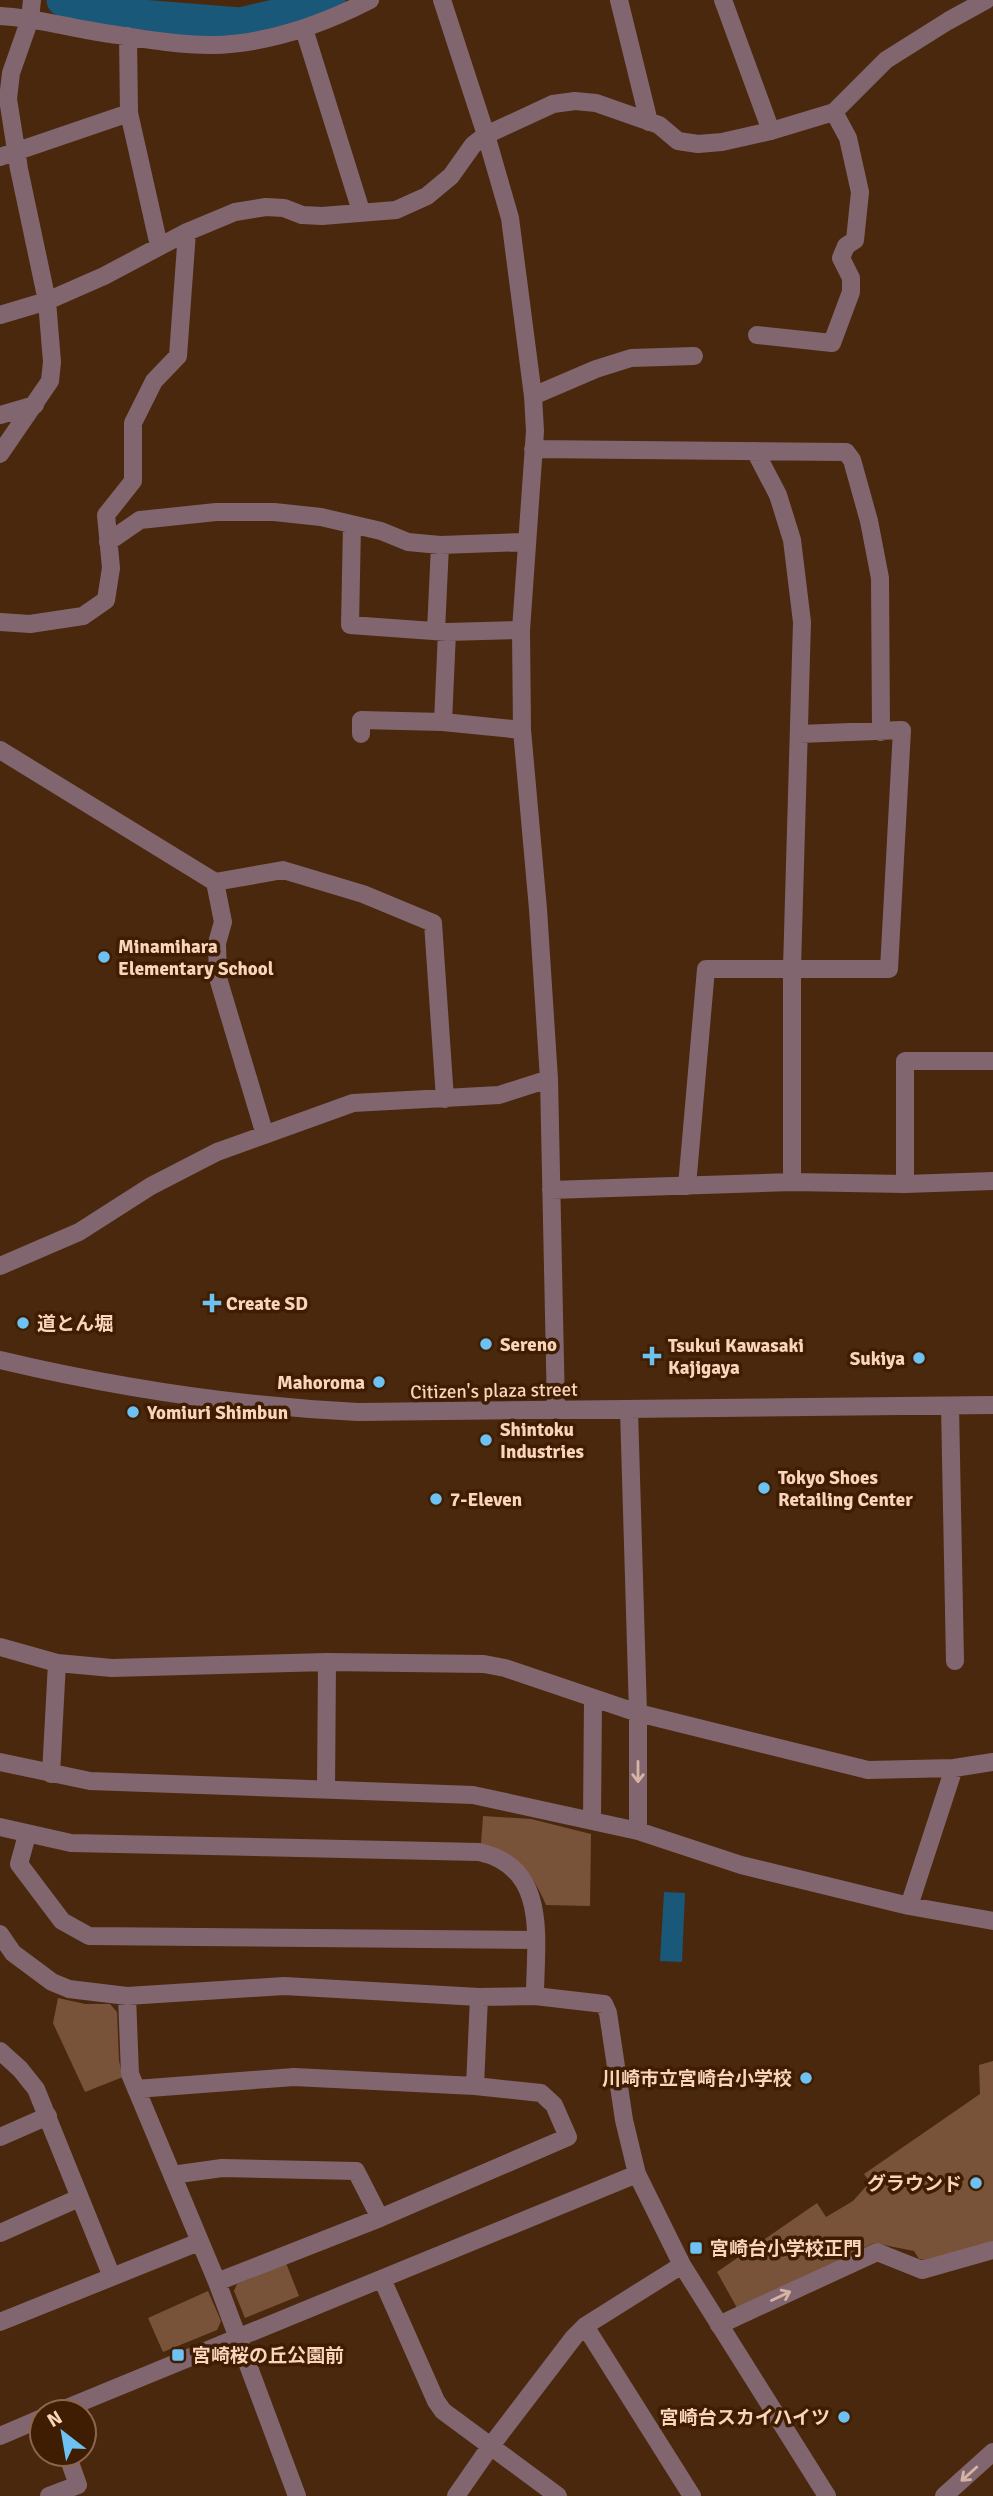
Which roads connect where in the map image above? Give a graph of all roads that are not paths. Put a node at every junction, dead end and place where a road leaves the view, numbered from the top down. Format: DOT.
graph roads {
  1 [pos="32,0"];
  2 [pos="370,0"];
  3 [pos="442,0"];
  4 [pos="619,0"];
  5 [pos="723,0"];
  6 [pos="986,0"];
  7 [pos="0,16"];
  8 [pos="30,19"];
  9 [pos="304,29"];
  10 [pos="128,36"];
  11 [pos="834,112"];
  12 [pos="129,113"];
  13 [pos="649,122"];
  14 [pos="771,131"];
  15 [pos="486,135"];
  16 [pos="8,155"];
  17 [pos="360,211"];
  18 [pos="187,232"];
  19 [pos="159,246"];
  20 [pos="47,301"];
  21 [pos="0,314"];
  22 [pos="757,335"];
  23 [pos="694,356"];
  24 [pos="533,396"];
  25 [pos="35,405"];
  26 [pos="0,415"];
  27 [pos="533,449"];
  28 [pos="755,450"];
  29 [pos="0,454"];
  30 [pos="352,525"];
  31 [pos="108,541"];
  32 [pos="526,542"];
  33 [pos="440,545"];
  34 [pos="0,622"];
  35 [pos="520,631"];
  36 [pos="442,632"];
  37 [pos="443,722"];
  38 [pos="522,730"];
  39 [pos="881,732"];
  40 [pos="361,734"];
  41 [pos="799,734"];
  42 [pos="0,750"];
  43 [pos="215,882"];
  44 [pos="792,968"];
  45 [pos="993,1061"];
  46 [pos="549,1079"];
  47 [pos="445,1099"];
  48 [pos="265,1135"];
  49 [pos="993,1181"];
  50 [pos="792,1182"];
  51 [pos="905,1184"];
  52 [pos="687,1186"];
  53 [pos="551,1190"];
  54 [pos="0,1266"];
  55 [pos="0,1360"];
  56 [pos="993,1405"];
  57 [pos="950,1406"];
  58 [pos="556,1409"];
  59 [pos="629,1410"];
  60 [pos="0,1647"];
  61 [pos="955,1661"];
  62 [pos="57,1662"];
  63 [pos="327,1662"];
  64 [pos="593,1698"];
  65 [pos="638,1713"];
  66 [pos="0,1762"];
  67 [pos="993,1762"];
  68 [pos="954,1768"];
  69 [pos="51,1774"];
  70 [pos="326,1790"];
  71 [pos="592,1820"];
  72 [pos="0,1827"];
  73 [pos="638,1831"];
  74 [pos="26,1835"];
  75 [pos="909,1906"];
  76 [pos="993,1921"];
  77 [pos="0,1934"];
  78 [pos="535,1940"];
  79 [pos="127,1996"];
  80 [pos="535,1996"];
  81 [pos="479,1997"];
  82 [pos="0,2051"];
  83 [pos="475,2087"];
  84 [pos="136,2090"];
  85 [pos="48,2116"];
  86 [pos="0,2137"];
  87 [pos="637,2174"];
  88 [pos="172,2175"];
  89 [pos="79,2199"];
  90 [pos="380,2218"];
  91 [pos="0,2233"];
  92 [pos="199,2242"];
  93 [pos="993,2250"];
  94 [pos="682,2265"];
  95 [pos="112,2277"];
  96 [pos="382,2279"];
  97 [pos="217,2282"];
  98 [pos="0,2322"];
  99 [pos="719,2325"];
  100 [pos="585,2326"];
  101 [pos="239,2337"];
  102 [pos="91,2398"];
  103 [pos="28,2424"];
  104 [pos="0,2436"];
  105 [pos="490,2447"];
  106 [pos="993,2452"];
  107 [pos="72,2468"];
  108 [pos="49,2496"];
  109 [pos="297,2496"];
  110 [pos="456,2496"];
  111 [pos="558,2496"];
  112 [pos="692,2496"];
  113 [pos="827,2496"];
  114 [pos="944,2496"];
  1 -- 8 [label="street"];
  2 -- 9 [label="street"];
  3 -- 15 [label="street"];
  4 -- 13 [label="street"];
  5 -- 14 [label="street"];
  6 -- 11 [label="street"];
  7 -- 8 [label="street"];
  8 -- 10 [label="street"];
  8 -- 16 [label="street"];
  9 -- 10 [label="street"];
  9 -- 17 [label="street"];
  10 -- 12 [label="street"];
  11 -- 14 [label="street"];
  11 -- 22 [label="street"];
  12 -- 16 [label="street"];
  12 -- 19 [label="street"];
  13 -- 14 [label="street"];
  13 -- 15 [label="street"];
  15 -- 17 [label="street"];
  15 -- 24 [label="street"];
  16 -- 20 [label="street"];
  17 -- 18 [label="street"];
  18 -- 19 [label="street"];
  18 -- 31 [label="street"];
  19 -- 20 [label="street"];
  20 -- 21 [label="street"];
  20 -- 25 [label="street"];
  23 -- 24 [label="street"];
  24 -- 27 [label="street"];
  25 -- 26 [label="street"];
  25 -- 29 [label="street"];
  27 -- 28 [label="street"];
  27 -- 32 [label="street"];
  28 -- 39 [label="street"];
  28 -- 41 [label="street"];
  30 -- 31 [label="street"];
  30 -- 33 [label="street"];
  30 -- 36 [label="street"];
  31 -- 34 [label="street"];
  32 -- 33 [label="street"];
  32 -- 35 [label="street"];
  33 -- 36 [label="street"];
  35 -- 36 [label="street"];
  35 -- 38 [label="street"];
  36 -- 37 [label="street"];
  37 -- 38 [label="street"];
  37 -- 40 [label="street"];
  38 -- 46 [label="street"];
  39 -- 41 [label="street"];
  39 -- 44 [label="street"];
  41 -- 44 [label="street"];
  42 -- 43 [label="street"];
  43 -- 47 [label="street"];
  43 -- 48 [label="street"];
  44 -- 50 [label="street"];
  44 -- 52 [label="street"];
  45 -- 51 [label="street"];
  46 -- 47 [label="street"];
  46 -- 53 [label="street"];
  47 -- 48 [label="street"];
  48 -- 54 [label="street"];
  49 -- 51 [label="street"];
  50 -- 51 [label="street"];
  50 -- 52 [label="street"];
  52 -- 53 [label="street"];
  53 -- 58 [label="street"];
  55 -- 58 [label="street, Citizen's plaza street"];
  56 -- 57 [label="street, Citizen's plaza street"];
  57 -- 59 [label="street, Citizen's plaza street"];
  57 -- 61 [label="street"];
  58 -- 59 [label="street, Citizen's plaza street"];
  59 -- 65 [label="street"];
  60 -- 62 [label="street"];
  62 -- 63 [label="street"];
  62 -- 69 [label="street"];
  63 -- 64 [label="street"];
  63 -- 70 [label="street"];
  64 -- 65 [label="street"];
  64 -- 71 [label="street"];
  65 -- 68 [label="street"];
  65 -- 73 [label="street, one-way"];
  66 -- 69 [label="street"];
  67 -- 68 [label="street"];
  68 -- 75 [label="street"];
  69 -- 70 [label="street"];
  70 -- 71 [label="street"];
  71 -- 73 [label="street"];
  72 -- 74 [label="street"];
  73 -- 75 [label="street"];
  74 -- 78 [label="street"];
  74 -- 78 [label="street"];
  75 -- 76 [label="street"];
  77 -- 79 [label="street"];
  78 -- 80 [label="street"];
  79 -- 81 [label="street"];
  79 -- 84 [label="street"];
  80 -- 81 [label="street"];
  80 -- 87 [label="street"];
  81 -- 83 [label="street"];
  82 -- 85 [label="street"];
  83 -- 84 [label="street"];
  83 -- 90 [label="street"];
  84 -- 88 [label="street"];
  85 -- 86 [label="street"];
  85 -- 89 [label="street"];
  87 -- 94 [label="street"];
  87 -- 96 [label="street"];
  88 -- 90 [label="street"];
  88 -- 92 [label="street"];
  89 -- 91 [label="street"];
  89 -- 95 [label="street"];
  90 -- 97 [label="street"];
  92 -- 95 [label="street"];
  92 -- 97 [label="street"];
  99 -- 93 [label="street, one-way"];
  94 -- 99 [label="street"];
  94 -- 100 [label="street"];
  95 -- 98 [label="street"];
  96 -- 101 [label="street"];
  96 -- 105 [label="street"];
  97 -- 101 [label="street"];
  99 -- 113 [label="street"];
  100 -- 105 [label="street"];
  100 -- 112 [label="street"];
  101 -- 102 [label="street"];
  101 -- 109 [label="street"];
  103 -- 104 [label="street"];
  105 -- 110 [label="street"];
  105 -- 111 [label="street"];
  106 -- 114 [label="street, one-way"];
  107 -- 108 [label="street"];
}
